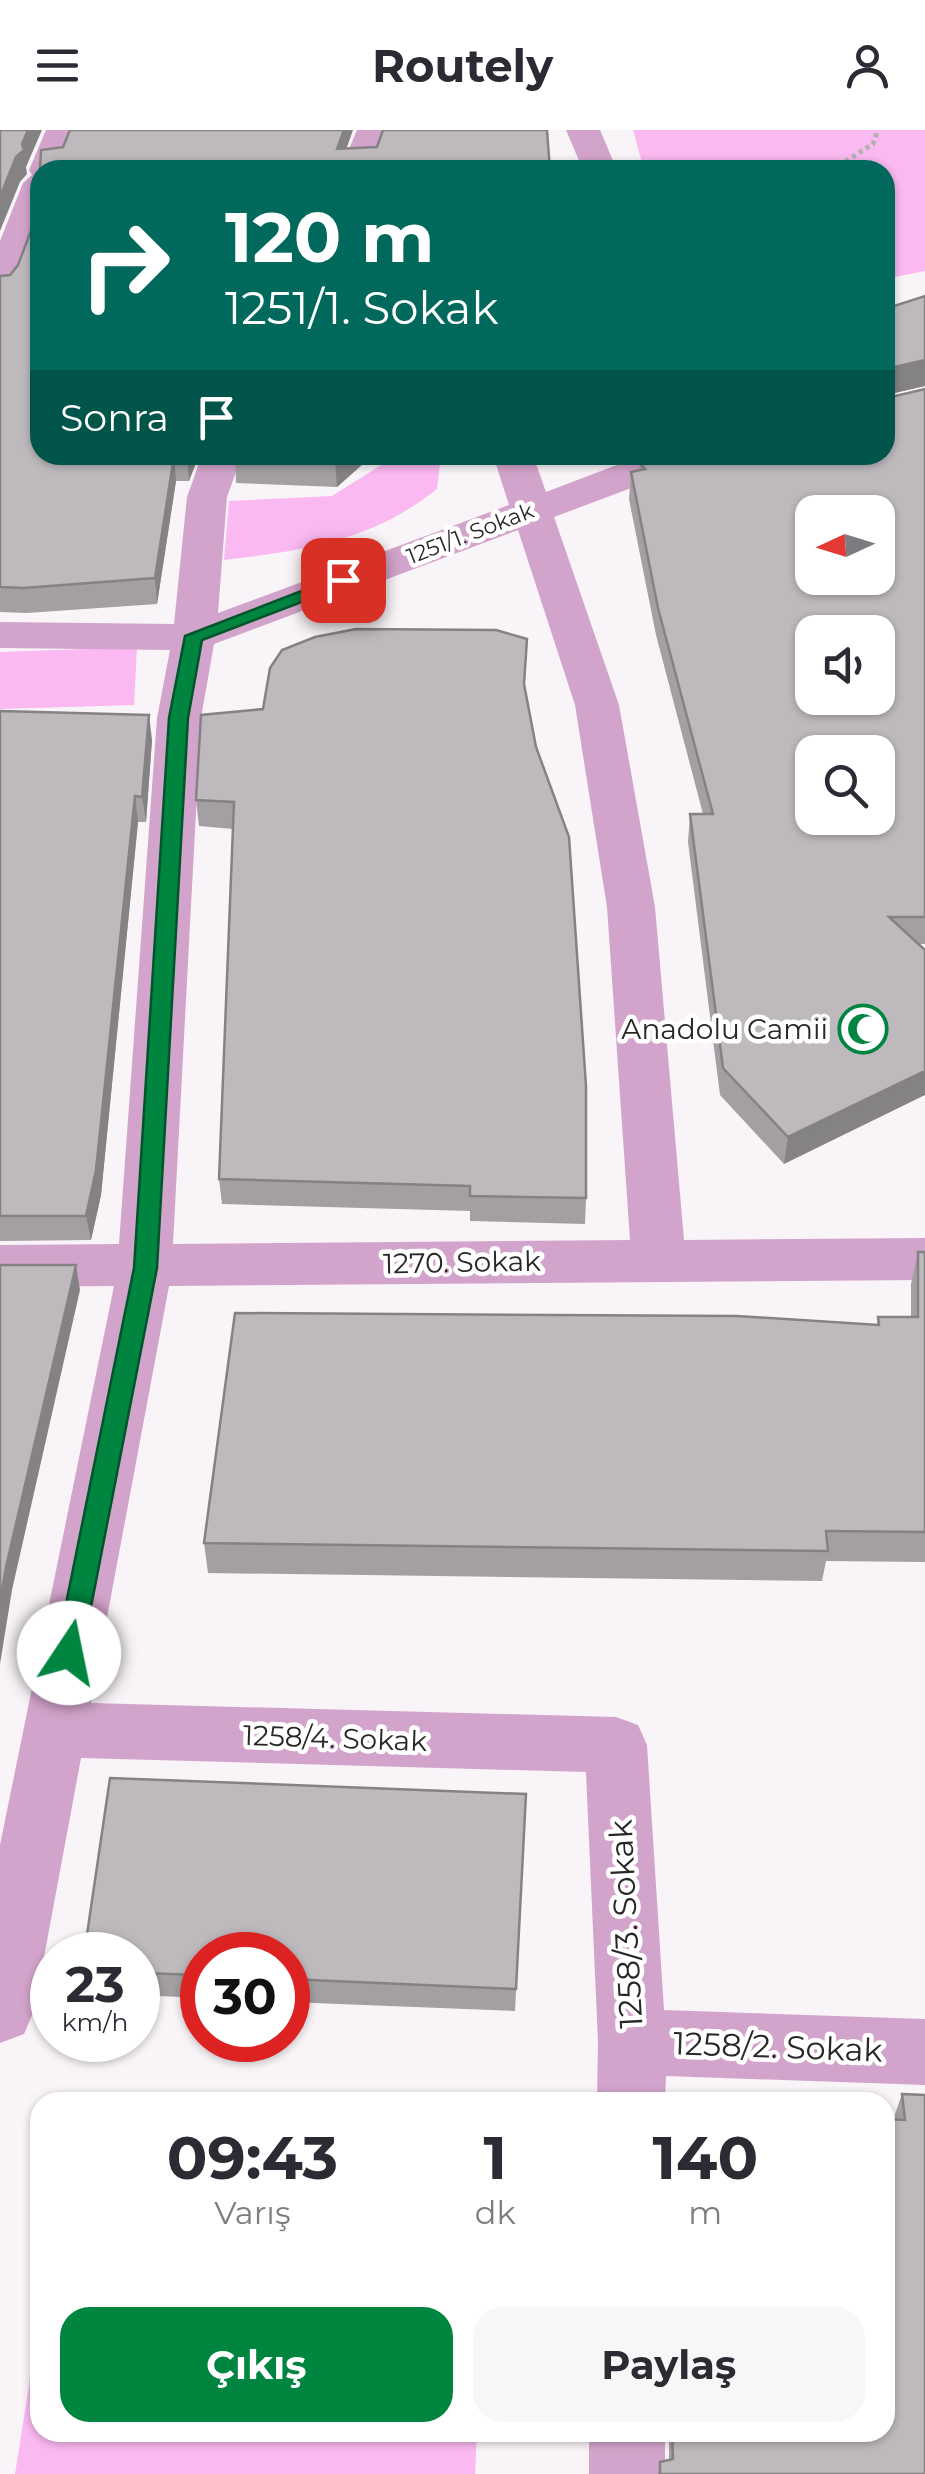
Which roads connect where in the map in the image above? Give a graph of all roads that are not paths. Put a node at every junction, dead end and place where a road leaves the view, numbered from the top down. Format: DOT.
graph roads {
  1 [pos="63,130"];
  2 [pos="374,130"];
  3 [pos="582,130"];
  4 [pos="50,160"];
  5 [pos="361,160"];
  6 [pos="596,160"];
  7 [pos="30,210"];
  8 [pos="0,288"];
  9 [pos="218,465"];
  10 [pos="516,465"];
  11 [pos="667,465"];
  12 [pos="529,511"];
  13 [pos="0,635"];
  14 [pos="194,636"];
  15 [pos="658,1258"];
  16 [pos="925,1258"];
  17 [pos="0,1266"];
  18 [pos="146,1268"];
  19 [pos="54,1730"];
  20 [pos="616,1745"];
  21 [pos="0,2011"];
  22 [pos="925,2052"];
  23 [pos="632,2072"];
  24 [pos="627,2442"];
  25 [pos="627,2474"];
  1 -- 4 [label="street"];
  2 -- 5 [label="street"];
  3 -- 6 [label="street"];
  7 -- 8 [label="street"];
  9 -- 14 [label="street"];
  10 -- 12 [label="street"];
  11 -- 12 [label="street, 1251/1. Sokak"];
  12 -- 14 [label="street, 1251/1. Sokak"];
  12 -- 15 [label="street"];
  13 -- 14 [label="street, 1251/1. Sokak"];
  14 -- 18 [label="street"];
  15 -- 16 [label="street, 1270. Sokak"];
  15 -- 18 [label="street, 1270. Sokak"];
  17 -- 18 [label="street, 1270. Sokak"];
  18 -- 19 [label="street"];
  19 -- 20 [label="street, 1258/4. Sokak"];
  19 -- 21 [label="street"];
  20 -- 23 [label="street, 1258/3. Sokak"];
  22 -- 23 [label="street, 1258/2. Sokak"];
  24 -- 25 [label="street"];
}
